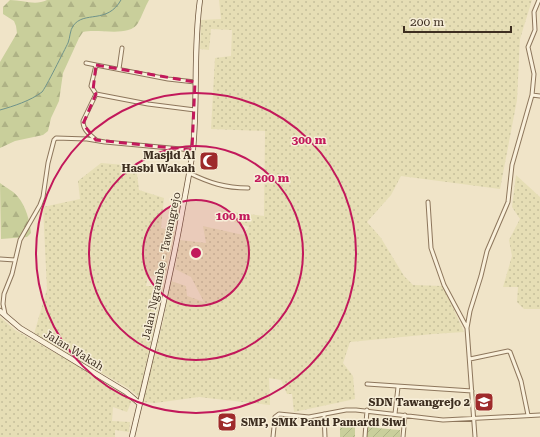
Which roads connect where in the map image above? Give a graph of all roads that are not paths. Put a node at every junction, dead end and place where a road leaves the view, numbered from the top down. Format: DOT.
graph roads {
  1 [pos="200,0"];
  2 [pos="539,0"];
  3 [pos="122,48"];
  4 [pos="86,63"];
  5 [pos="96,65"];
  6 [pos="119,69"];
  7 [pos="195,82"];
  8 [pos="96,94"];
  9 [pos="532,95"];
  10 [pos="540,96"];
  11 [pos="195,110"];
  12 [pos="96,140"];
  13 [pos="192,150"];
  14 [pos="189,173"];
  15 [pos="248,188"];
  16 [pos="428,202"];
  17 [pos="0,259"];
  18 [pos="15,260"];
  19 [pos="0,311"];
  20 [pos="5,314"];
  21 [pos="467,328"];
  22 [pos="470,359"];
  23 [pos="367,384"];
  24 [pos="398,387"];
  25 [pos="472,391"];
  26 [pos="140,404"];
  27 [pos="367,410"];
  28 [pos="324,414"];
  29 [pos="395,414"];
  30 [pos="540,414"];
  31 [pos="405,415"];
  32 [pos="528,415"];
  33 [pos="474,418"];
  34 [pos="132,437"];
  35 [pos="273,437"];
  36 [pos="324,437"];
  37 [pos="365,437"];
  38 [pos="403,437"];
  39 [pos="475,437"];
  1 -- 7 [label="main road, Jalan Ngrambe - Tawangrejo"];
  2 -- 9 [label="street"];
  3 -- 6 [label="street"];
  4 -- 5 [label="street"];
  5 -- 6 [label="street"];
  5 -- 8 [label="street"];
  6 -- 7 [label="street"];
  7 -- 11 [label="main road, Jalan Ngrambe - Tawangrejo"];
  8 -- 11 [label="street"];
  8 -- 12 [label="street"];
  9 -- 10 [label="street"];
  9 -- 21 [label="street"];
  11 -- 13 [label="main road, Jalan Ngrambe - Tawangrejo"];
  12 -- 13 [label="street"];
  12 -- 18 [label="street"];
  13 -- 14 [label="main road, Jalan Ngrambe - Tawangrejo"];
  14 -- 15 [label="street"];
  14 -- 26 [label="main road, Jalan Ngrambe - Tawangrejo"];
  16 -- 21 [label="street"];
  17 -- 18 [label="street"];
  18 -- 20 [label="street"];
  19 -- 20 [label="main road, Jalan Wakah"];
  20 -- 26 [label="main road, Jalan Wakah"];
  21 -- 22 [label="street"];
  22 -- 25 [label="street"];
  22 -- 32 [label="street"];
  23 -- 24 [label="street"];
  24 -- 25 [label="street"];
  24 -- 29 [label="street"];
  25 -- 33 [label="street"];
  26 -- 34 [label="main road, Jalan Ngrambe - Tawangrejo"];
  27 -- 28 [label="street"];
  27 -- 29 [label="street"];
  27 -- 37 [label="street"];
  28 -- 35 [label="street"];
  28 -- 36 [label="street"];
  29 -- 31 [label="street"];
  30 -- 32 [label="street"];
  31 -- 33 [label="street"];
  31 -- 38 [label="street"];
  32 -- 33 [label="street"];
  33 -- 39 [label="street"];
}
